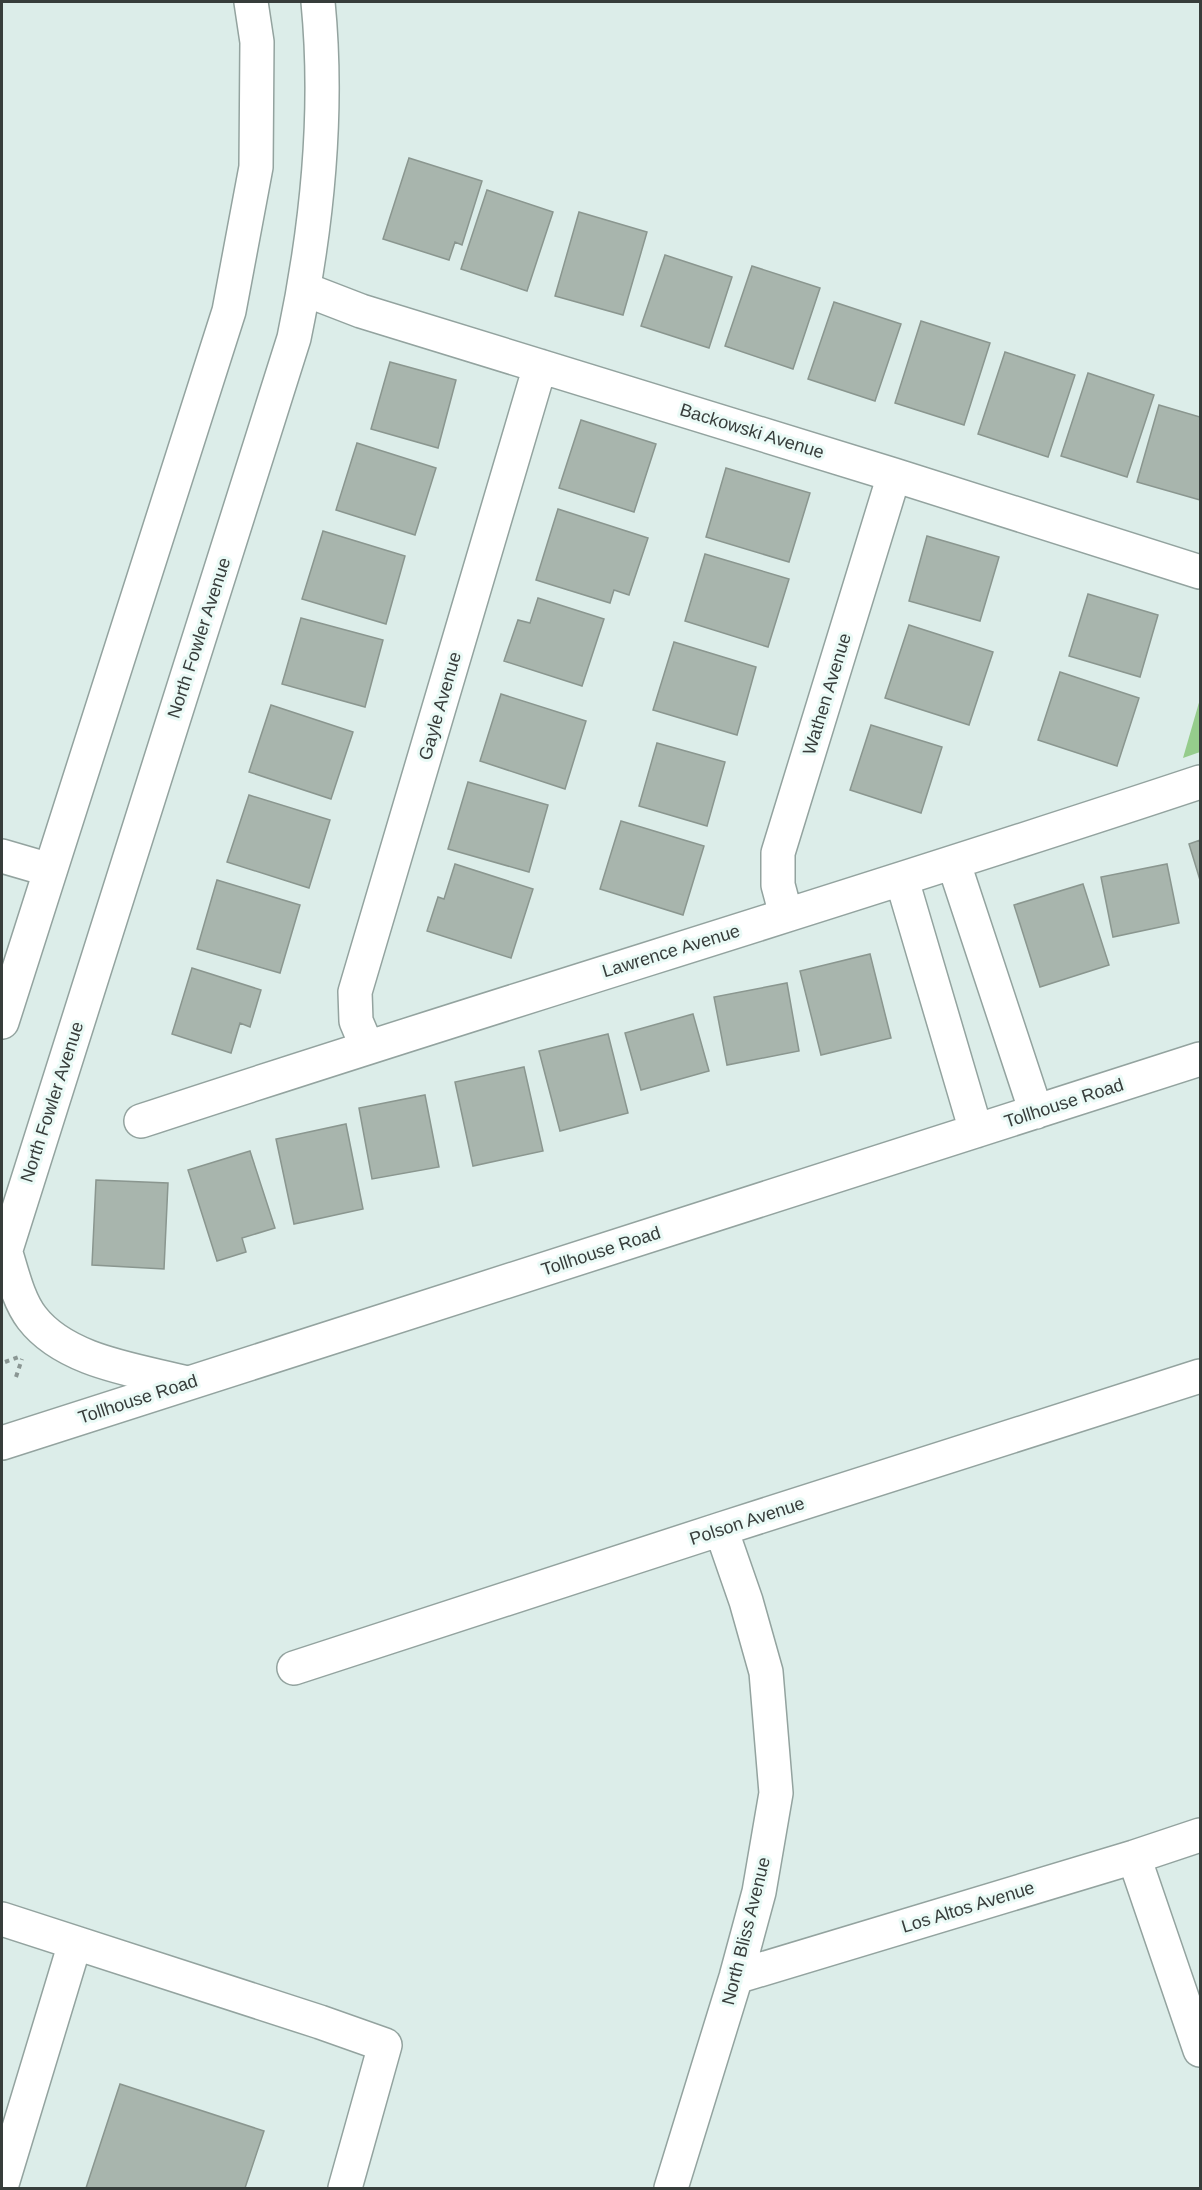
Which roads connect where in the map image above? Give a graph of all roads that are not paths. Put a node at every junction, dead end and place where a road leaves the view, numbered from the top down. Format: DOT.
graph roads {
  1 [pos="250,2"];
  2 [pos="318,2"];
  3 [pos="304,289"];
  4 [pos="540,366"];
  5 [pos="894,475"];
  6 [pos="1200,572"];
  7 [pos="1200,782"];
  8 [pos="2,856"];
  9 [pos="954,864"];
  10 [pos="50,870"];
  11 [pos="902,880"];
  12 [pos="786,915"];
  13 [pos="2,1022"];
  14 [pos="367,1047"];
  15 [pos="1200,1059"];
  16 [pos="1036,1112"];
  17 [pos="141,1121"];
  18 [pos="976,1131"];
  19 [pos="3,1256"];
  20 [pos="1200,1376"];
  21 [pos="187,1383"];
  22 [pos="2,1443"];
  23 [pos="721,1529"];
  24 [pos="294,1668"];
  25 [pos="1200,1835"];
  26 [pos="1134,1857"];
  27 [pos="2,1919"];
  28 [pos="75,1943"];
  29 [pos="735,1977"];
  30 [pos="1200,2050"];
  31 [pos="2,2184"];
  32 [pos="345,2188"];
  33 [pos="671,2188"];
  1 -- 10 [label="street"];
  2 -- 3 [label="street, North Fowler Avenue"];
  3 -- 4 [label="street, Backowski Avenue"];
  3 -- 19 [label="street, North Fowler Avenue"];
  4 -- 5 [label="street, Backowski Avenue"];
  4 -- 14 [label="street, Gayle Avenue"];
  5 -- 6 [label="street, Backowski Avenue"];
  5 -- 12 [label="street, Wathen Avenue"];
  7 -- 9 [label="street, Lawrence Avenue"];
  8 -- 10 [label="street"];
  9 -- 11 [label="street, Lawrence Avenue"];
  9 -- 16 [label="street"];
  10 -- 13 [label="street"];
  11 -- 12 [label="street, Lawrence Avenue"];
  11 -- 18 [label="street"];
  12 -- 14 [label="street, Lawrence Avenue"];
  14 -- 17 [label="street, Lawrence Avenue"];
  15 -- 16 [label="street, Tollhouse Road"];
  16 -- 18 [label="street, Tollhouse Road"];
  18 -- 21 [label="street, Tollhouse Road"];
  19 -- 21 [label="street"];
  20 -- 23 [label="street, Polson Avenue"];
  21 -- 22 [label="street, Tollhouse Road"];
  23 -- 24 [label="street, Polson Avenue"];
  23 -- 29 [label="street, North Bliss Avenue"];
  25 -- 26 [label="street, Los Altos Avenue"];
  26 -- 29 [label="street, Los Altos Avenue"];
  26 -- 30 [label="street"];
  27 -- 28 [label="street"];
  28 -- 31 [label="street"];
  28 -- 32 [label="street"];
  29 -- 33 [label="street, North Bliss Avenue"];
}
